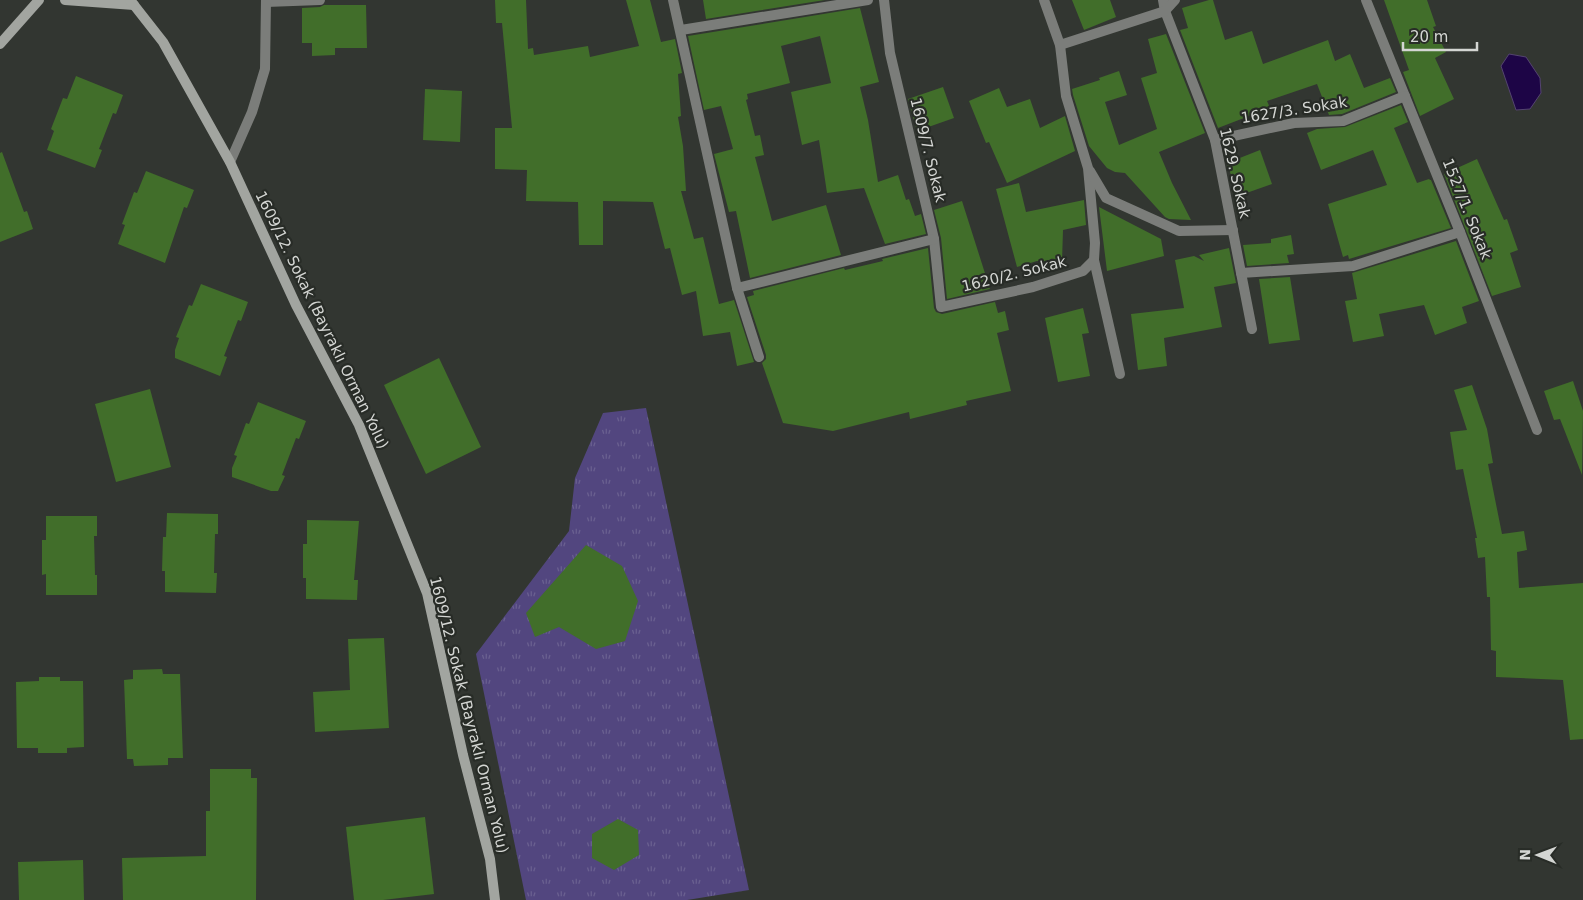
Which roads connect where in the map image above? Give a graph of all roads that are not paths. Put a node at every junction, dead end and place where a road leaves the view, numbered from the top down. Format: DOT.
graph roads {
  1 [pos="39,0"];
  2 [pos="65,0"];
  3 [pos="297,0"];
  4 [pos="320,0"];
  5 [pos="673,0"];
  6 [pos="868,0"];
  7 [pos="884,0"];
  8 [pos="1044,0"];
  9 [pos="1175,0"];
  10 [pos="1366,0"];
  11 [pos="266,1"];
  12 [pos="132,2"];
  13 [pos="1164,5"];
  14 [pos="681,30"];
  15 [pos="0,44"];
  16 [pos="1060,45"];
  17 [pos="1405,96"];
  18 [pos="1215,140"];
  19 [pos="230,162"];
  20 [pos="1088,168"];
  21 [pos="1233,230"];
  22 [pos="1460,232"];
  23 [pos="934,239"];
  24 [pos="1094,260"];
  25 [pos="1241,273"];
  26 [pos="737,288"];
  27 [pos="941,307"];
  28 [pos="1252,329"];
  29 [pos="759,357"];
  30 [pos="1120,374"];
  31 [pos="1538,430"];
  32 [pos="495,900"];
  1 -- 15 [label="main road"];
  2 -- 12 [label="main road"];
  3 -- 11 [label="street"];
  4 -- 11 [label="street"];
  5 -- 14 [label="street"];
  6 -- 14 [label="street"];
  7 -- 23 [label="street, 1609/7. Sokak"];
  8 -- 16 [label="street"];
  9 -- 13 [label="street"];
  10 -- 17 [label="street, 1527/1. Sokak"];
  11 -- 19 [label="street"];
  12 -- 19 [label="main road, 1609/12. Sokak (Bayraklı Orman Yolu)"];
  13 -- 16 [label="street"];
  13 -- 18 [label="street, 1629. Sokak"];
  14 -- 26 [label="street"];
  16 -- 20 [label="street"];
  17 -- 18 [label="street, 1627/3. Sokak"];
  17 -- 22 [label="street, 1527/1. Sokak"];
  18 -- 21 [label="street, 1629. Sokak"];
  19 -- 32 [label="main road, 1609/12. Sokak (Bayraklı Orman Yolu)"];
  20 -- 21 [label="street"];
  20 -- 24 [label="street"];
  21 -- 25 [label="street, 1629. Sokak"];
  22 -- 25 [label="street"];
  22 -- 31 [label="street, 1527/1. Sokak"];
  23 -- 26 [label="street"];
  23 -- 27 [label="street, 1609/7. Sokak"];
  24 -- 27 [label="street, 1620/2. Sokak"];
  24 -- 30 [label="street"];
  25 -- 28 [label="street, 1629. Sokak"];
  26 -- 29 [label="street"];
}
